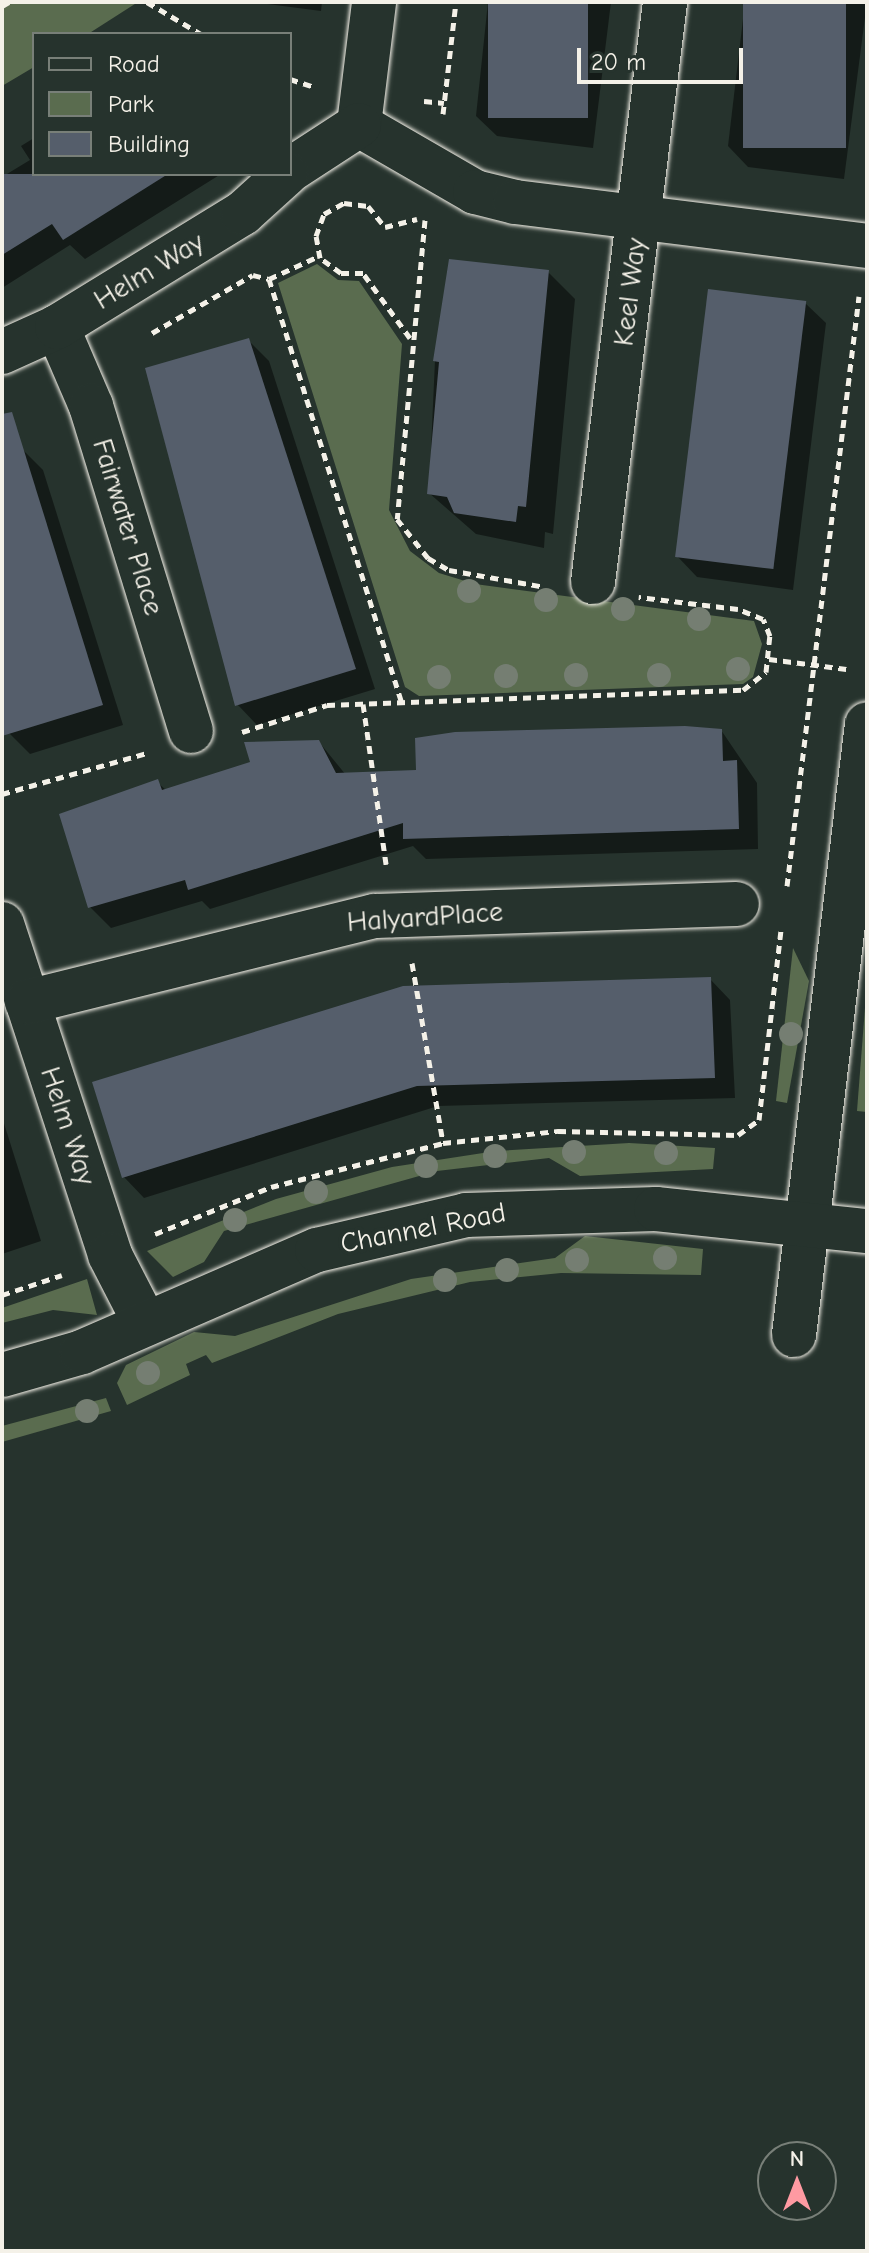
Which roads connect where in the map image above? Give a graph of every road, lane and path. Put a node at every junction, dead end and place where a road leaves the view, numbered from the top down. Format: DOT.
graph roads {
  1 [pos="9,2"];
  2 [pos="147,2"];
  3 [pos="374,2"];
  4 [pos="456,2"];
  5 [pos="665,2"];
  6 [pos="2,6"];
  7 [pos="198,32"];
  8 [pos="292,80"];
  9 [pos="320,88"];
  10 [pos="359,125"];
  11 [pos="441,129"];
  12 [pos="292,169"];
  13 [pos="284,176"];
  14 [pos="427,206"];
  15 [pos="426,216"];
  16 [pos="640,218"];
  17 [pos="866,246"];
  18 [pos="320,256"];
  19 [pos="269,279"];
  20 [pos="57,327"];
  21 [pos="143,336"];
  22 [pos="410,338"];
  23 [pos="2,352"];
  24 [pos="593,589"];
  25 [pos="769,659"];
  26 [pos="814,665"];
  27 [pos="846,669"];
  28 [pos="402,703"];
  29 [pos="363,704"];
  30 [pos="867,724"];
  31 [pos="193,740"];
  32 [pos="2,794"];
  33 [pos="389,875"];
  34 [pos="785,897"];
  35 [pos="737,904"];
  36 [pos="784,912"];
  37 [pos="2,924"];
  38 [pos="410,955"];
  39 [pos="27,1002"];
  40 [pos="443,1143"];
  41 [pos="807,1223"];
  42 [pos="867,1231"];
  43 [pos="110,1255"];
  44 [pos="2,1295"];
  45 [pos="145,1323"];
  46 [pos="794,1335"];
  47 [pos="2,1375"];
  1 -- 6 [label="path"];
  2 -- 7 [label="path"];
  3 -- 10 [label="street"];
  4 -- 11 [label="path"];
  5 -- 16 [label="street, Keel Way"];
  8 -- 9 [label="path"];
  10 -- 12 [label="street, Helm Way"];
  10 -- 16 [label="street"];
  13 -- 20 [label="street, Helm Way"];
  14 -- 15 [label="path"];
  15 -- 18 [label="path"];
  15 -- 22 [label="path"];
  16 -- 17 [label="street"];
  16 -- 24 [label="street, Keel Way"];
  17 -- 26 [label="path"];
  18 -- 19 [label="path"];
  18 -- 22 [label="path"];
  19 -- 21 [label="path"];
  19 -- 28 [label="path"];
  20 -- 23 [label="street, Helm Way"];
  20 -- 31 [label="street, Fairwater Place"];
  22 -- 24 [label="path"];
  24 -- 25 [label="path"];
  25 -- 26 [label="path"];
  25 -- 28 [label="path"];
  26 -- 27 [label="path"];
  26 -- 34 [label="path"];
  28 -- 29 [label="path"];
  29 -- 31 [label="path"];
  29 -- 33 [label="path"];
  30 -- 41 [label="street"];
  31 -- 32 [label="path"];
  35 -- 39 [label="street, HalyardPlace"];
  36 -- 40 [label="path"];
  37 -- 39 [label="street, Helm Way"];
  38 -- 40 [label="path"];
  39 -- 43 [label="street, Helm Way"];
  40 -- 43 [label="path"];
  41 -- 42 [label="street, Channel Road"];
  41 -- 45 [label="street, Channel Road"];
  41 -- 46 [label="street"];
  43 -- 44 [label="path"];
  43 -- 45 [label="street, Helm Way"];
  45 -- 47 [label="street, Channel Road"];
}
